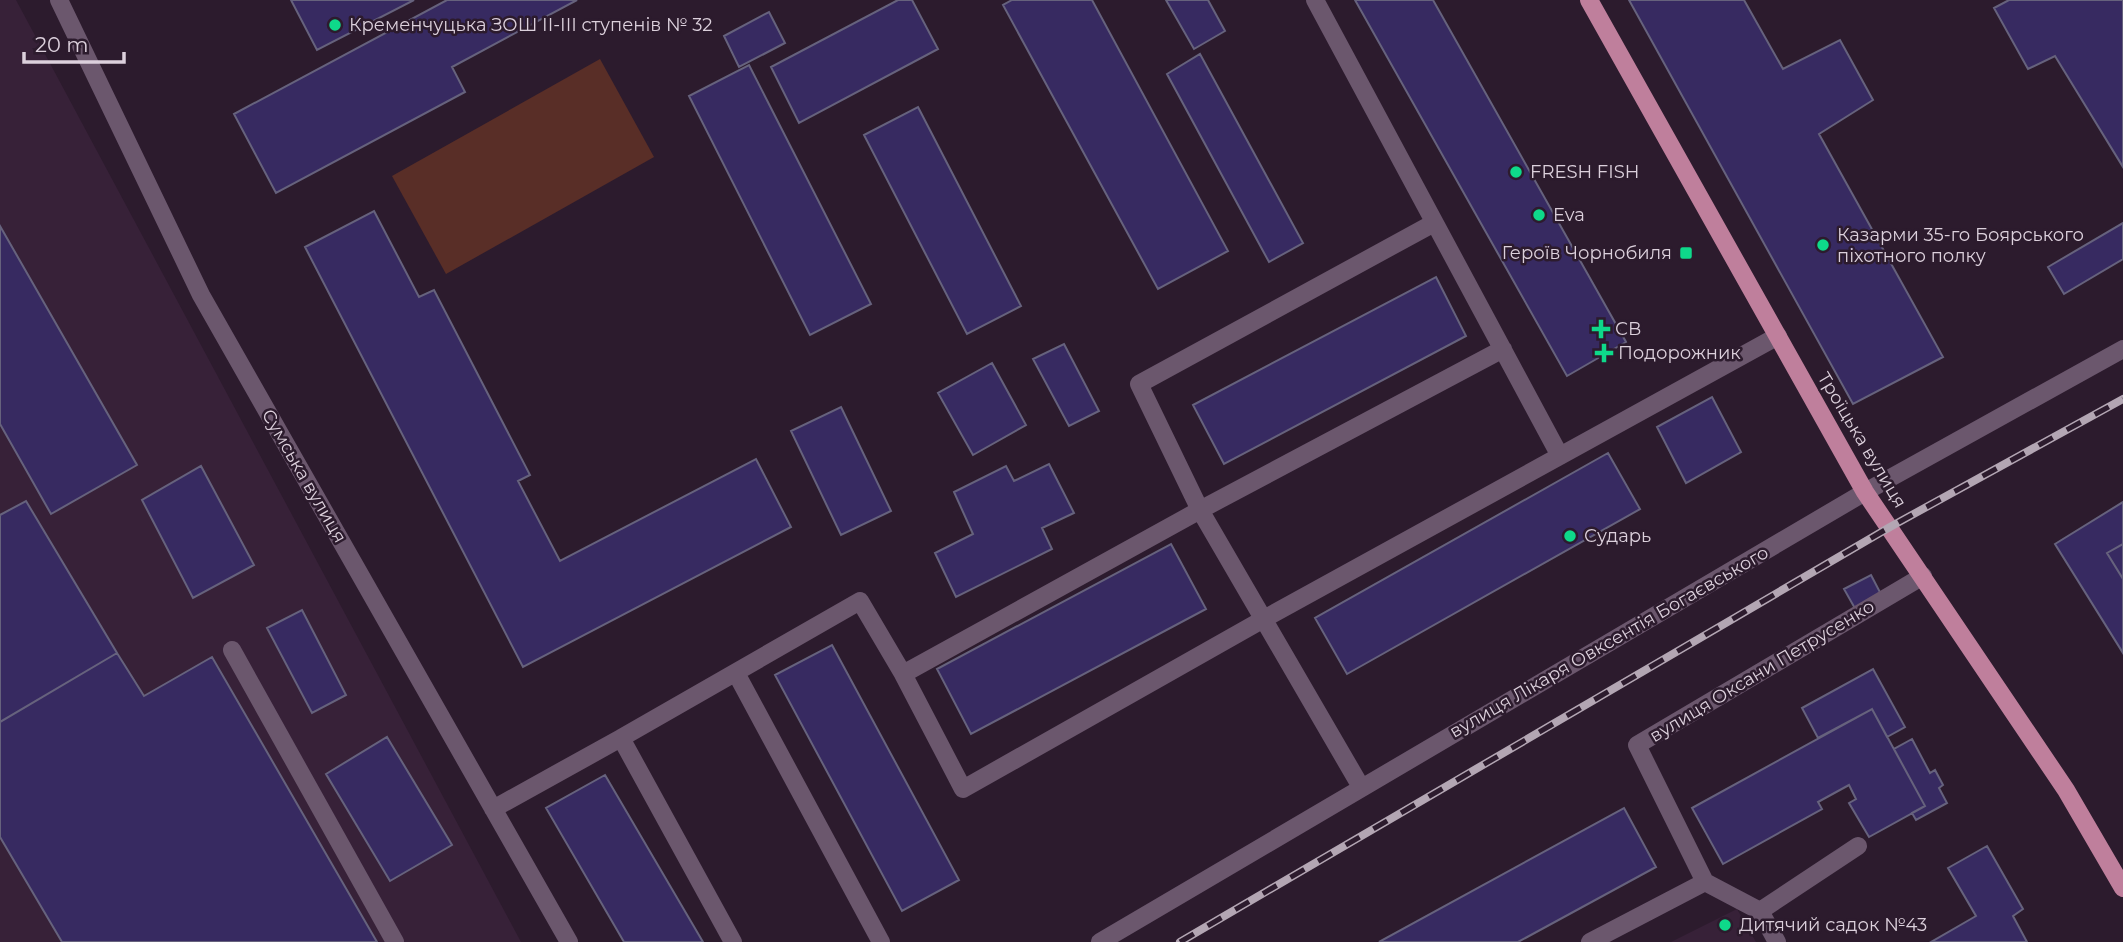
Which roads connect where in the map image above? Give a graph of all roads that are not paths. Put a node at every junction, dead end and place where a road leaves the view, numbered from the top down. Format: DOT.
graph roads {
  1 [pos="59,0"];
  2 [pos="1315,0"];
  3 [pos="1589,0"];
  4 [pos="1434,223"];
  5 [pos="1778,337"];
  6 [pos="1503,349"];
  7 [pos="2123,349"];
  8 [pos="1560,457"];
  9 [pos="1864,492"];
  10 [pos="1200,510"];
  11 [pos="1923,576"];
  12 [pos="1262,620"];
  13 [pos="232,650"];
  14 [pos="736,673"];
  15 [pos="902,674"];
  16 [pos="621,738"];
  17 [pos="1361,788"];
  18 [pos="493,809"];
  19 [pos="1858,846"];
  20 [pos="1705,882"];
  21 [pos="2123,888"];
  22 [pos="1760,911"];
  23 [pos="395,942"];
  24 [pos="569,942"];
  25 [pos="733,942"];
  26 [pos="881,942"];
  27 [pos="1100,942"];
  28 [pos="1590,942"];
  29 [pos="1777,942"];
  1 -- 18 [label="street, Сумська вулиця"];
  2 -- 4 [label="street"];
  3 -- 5 [label="main road, Троїцька вулиця"];
  4 -- 6 [label="street"];
  4 -- 10 [label="street"];
  5 -- 8 [label="street"];
  5 -- 9 [label="main road, Троїцька вулиця"];
  6 -- 8 [label="street"];
  6 -- 10 [label="street"];
  7 -- 9 [label="street, вулиця Лікаря Овксентія Богаєвського"];
  8 -- 12 [label="street"];
  9 -- 11 [label="main road, Троїцька вулиця"];
  9 -- 17 [label="street, вулиця Лікаря Овксентія Богаєвського"];
  10 -- 12 [label="street"];
  10 -- 15 [label="street"];
  11 -- 20 [label="street, вулиця Оксани Петрусенко"];
  11 -- 21 [label="main road, Троїцька вулиця"];
  12 -- 15 [label="street"];
  12 -- 17 [label="street"];
  13 -- 23 [label="street"];
  14 -- 15 [label="street"];
  14 -- 16 [label="street"];
  14 -- 26 [label="street"];
  16 -- 18 [label="street"];
  16 -- 25 [label="street"];
  17 -- 27 [label="street, вулиця Лікаря Овксентія Богаєвського"];
  18 -- 24 [label="street, Сумська вулиця"];
  19 -- 22 [label="street"];
  20 -- 22 [label="street"];
  20 -- 28 [label="street"];
  22 -- 29 [label="street"];
}
